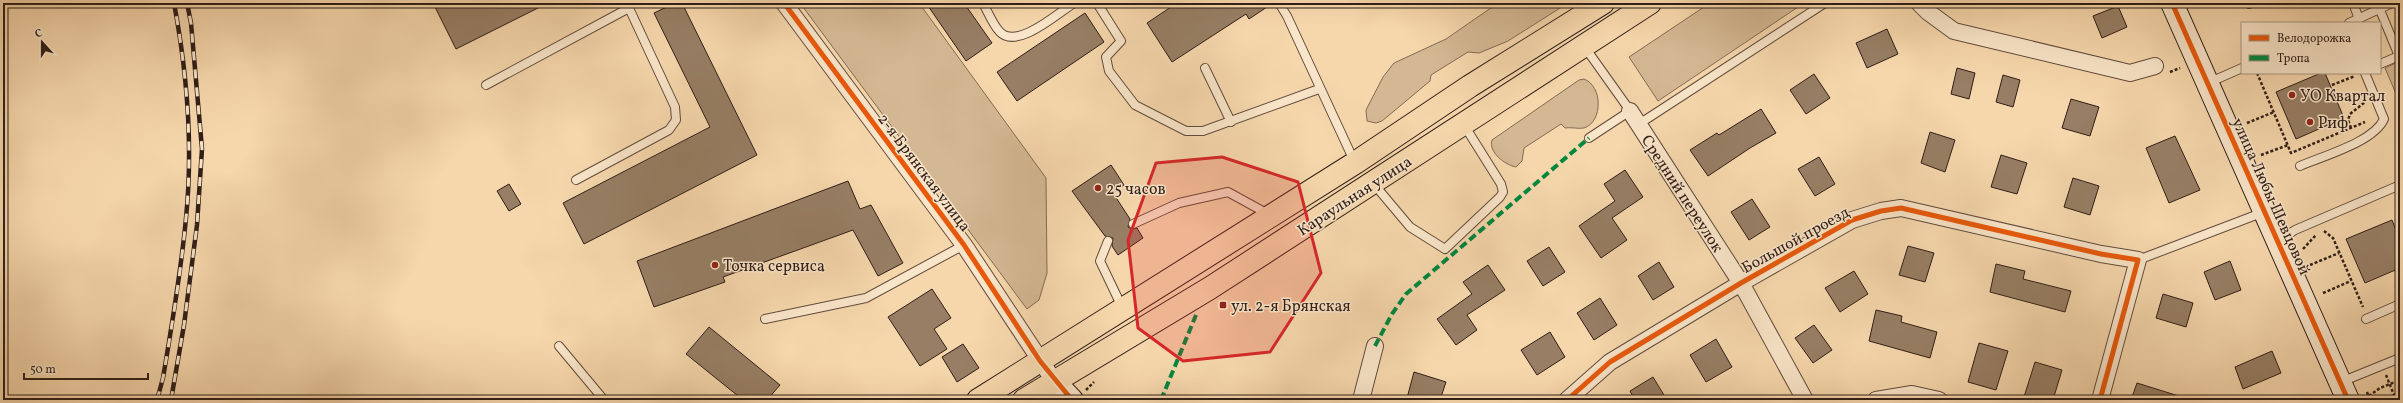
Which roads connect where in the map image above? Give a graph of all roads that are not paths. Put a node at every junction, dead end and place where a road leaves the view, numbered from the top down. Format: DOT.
graph roads {
  1 [pos="784,3"];
  2 [pos="982,3"];
  3 [pos="1074,3"];
  4 [pos="1097,3"];
  5 [pos="1279,3"];
  6 [pos="1603,3"];
  7 [pos="1650,3"];
  8 [pos="1825,3"];
  9 [pos="1919,3"];
  10 [pos="2172,3"];
  11 [pos="2353,3"];
  12 [pos="2392,3"];
  13 [pos="631,5"];
  14 [pos="2380,10"];
  15 [pos="2359,18"];
  16 [pos="2351,22"];
  17 [pos="1584,46"];
  18 [pos="2381,64"];
  19 [pos="1205,68"];
  20 [pos="2241,68"];
  21 [pos="2162,70"];
  22 [pos="2365,74"];
  23 [pos="2208,83"];
  24 [pos="486,85"];
  25 [pos="1319,89"];
  26 [pos="1635,118"];
  27 [pos="1231,122"];
  28 [pos="1464,124"];
  29 [pos="1589,138"];
  30 [pos="1355,163"];
  31 [pos="2300,166"];
  32 [pos="576,180"];
  33 [pos="1373,183"];
  34 [pos="2400,185"];
  35 [pos="2265,211"];
  36 [pos="1270,216"];
  37 [pos="1133,224"];
  38 [pos="1108,241"];
  39 [pos="2279,242"];
  40 [pos="964,245"];
  41 [pos="2138,260"];
  42 [pos="1741,283"];
  43 [pos="2400,304"];
  44 [pos="1123,310"];
  45 [pos="765,319"];
  46 [pos="2367,319"];
  47 [pos="559,346"];
  48 [pos="1375,346"];
  49 [pos="2400,358"];
  50 [pos="1040,361"];
  51 [pos="1054,381"];
  52 [pos="2353,393"];
  53 [pos="604,400"];
  54 [pos="978,400"];
  55 [pos="1024,400"];
  56 [pos="1072,400"];
  57 [pos="1361,400"];
  58 [pos="1567,400"];
  59 [pos="1805,400"];
  60 [pos="1876,400"];
  61 [pos="1939,400"];
  62 [pos="2100,400"];
  1 -- 40 [label="street, 2-я Брянская улица"];
  2 -- 3 [label="lane"];
  4 -- 27 [label="lane"];
  5 -- 25 [label="lane"];
  6 -- 30 [label="main road, Караульная улица"];
  7 -- 17 [label="main road, Караульная улица"];
  8 -- 26 [label="lane"];
  9 -- 21 [label="street"];
  10 -- 23 [label="street, улица Любы Шевцовой"];
  11 -- 15 [label="lane"];
  12 -- 14 [label="lane"];
  13 -- 24 [label="lane"];
  13 -- 32 [label="lane"];
  14 -- 15 [label="lane"];
  14 -- 18 [label="lane"];
  15 -- 16 [label="lane"];
  17 -- 26 [label="lane"];
  17 -- 28 [label="main road, Караульная улица"];
  19 -- 27 [label="lane"];
  20 -- 23 [label="lane"];
  22 -- 31 [label="lane"];
  23 -- 35 [label="street, улица Любы Шевцовой"];
  25 -- 27 [label="lane"];
  25 -- 30 [label="lane"];
  26 -- 29 [label="lane"];
  26 -- 42 [label="street, Средний переулок"];
  28 -- 33 [label="main road, Караульная улица"];
  28 -- 33 [label="lane"];
  30 -- 36 [label="main road, Караульная улица"];
  33 -- 51 [label="main road, Караульная улица"];
  34 -- 39 [label="lane"];
  35 -- 39 [label="street, улица Любы Шевцовой"];
  35 -- 41 [label="lane"];
  36 -- 37 [label="lane"];
  36 -- 44 [label="main road, Караульная улица"];
  38 -- 44 [label="lane"];
  39 -- 52 [label="street, улица Любы Шевцовой"];
  40 -- 45 [label="lane"];
  40 -- 50 [label="street, 2-я Брянская улица"];
  41 -- 42 [label="street, Большой проезд"];
  41 -- 62 [label="street"];
  42 -- 58 [label="street, Большой проезд"];
  42 -- 59 [label="street, Средний переулок"];
  43 -- 46 [label="lane"];
  44 -- 50 [label="main road, Караульная улица"];
  47 -- 53 [label="lane"];
  48 -- 57 [label="street"];
  49 -- 52 [label="lane"];
  50 -- 51 [label="street, 2-я Брянская улица"];
  50 -- 54 [label="main road"];
  51 -- 55 [label="main road"];
  51 -- 56 [label="street"];
  60 -- 61 [label="street"];
}
